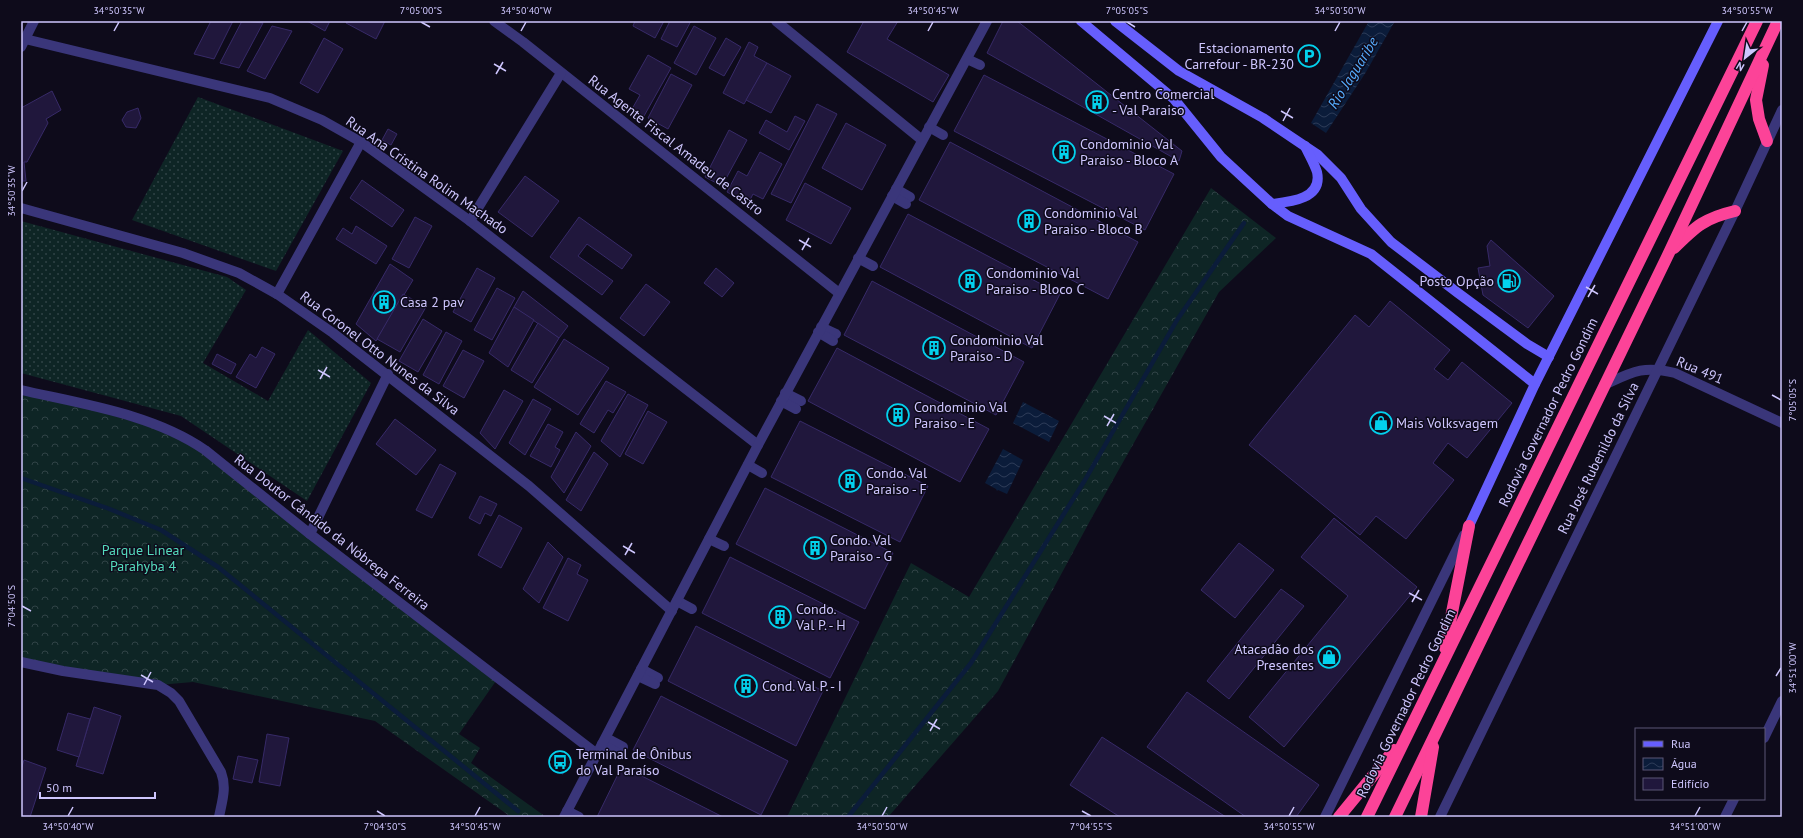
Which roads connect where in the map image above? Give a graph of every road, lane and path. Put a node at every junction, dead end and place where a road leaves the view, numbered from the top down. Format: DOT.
graph roads {
  1 [pos="34,21"];
  2 [pos="494,21"];
  3 [pos="776,21"];
  4 [pos="987,21"];
  5 [pos="1081,21"];
  6 [pos="1115,21"];
  7 [pos="1718,21"];
  8 [pos="1756,21"];
  9 [pos="1778,21"];
  10 [pos="1769,41"];
  11 [pos="23,43"];
  12 [pos="967,59"];
  13 [pos="980,65"];
  14 [pos="561,73"];
  15 [pos="1782,110"];
  16 [pos="931,124"];
  17 [pos="944,132"];
  18 [pos="922,140"];
  19 [pos="1767,141"];
  20 [pos="361,142"];
  21 [pos="1305,145"];
  22 [pos="894,193"];
  23 [pos="908,200"];
  24 [pos="1272,204"];
  25 [pos="21,208"];
  26 [pos="1735,210"];
  27 [pos="470,220"];
  28 [pos="1667,257"];
  29 [pos="857,261"];
  30 [pos="871,269"];
  31 [pos="840,293"];
  32 [pos="277,294"];
  33 [pos="820,330"];
  34 [pos="834,337"];
  35 [pos="1549,357"];
  36 [pos="1657,369"];
  37 [pos="388,374"];
  38 [pos="1535,384"];
  39 [pos="1604,385"];
  40 [pos="21,390"];
  41 [pos="783,397"];
  42 [pos="798,405"];
  43 [pos="1782,423"];
  44 [pos="758,445"];
  45 [pos="746,467"];
  46 [pos="761,475"];
  47 [pos="1469,526"];
  48 [pos="310,534"];
  49 [pos="711,536"];
  50 [pos="725,543"];
  51 [pos="674,606"];
  52 [pos="690,612"];
  53 [pos="21,662"];
  54 [pos="1442,664"];
  55 [pos="640,673"];
  56 [pos="657,681"];
  57 [pos="1782,702"];
  58 [pos="1435,733"];
  59 [pos="1765,736"];
  60 [pos="1405,739"];
  61 [pos="604,741"];
  62 [pos="622,751"];
  63 [pos="597,754"];
  64 [pos="1734,800"];
  65 [pos="566,814"];
  66 [pos="219,817"];
  67 [pos="579,817"];
  68 [pos="1325,817"];
  69 [pos="1339,817"];
  70 [pos="1367,817"];
  71 [pos="1395,817"];
  72 [pos="1421,817"];
  73 [pos="1440,817"];
  74 [pos="1725,817"];
  1 -- 11 [label="street"];
  2 -- 14 [label="street, Rua Agente Fiscal Amadeu de Castro"];
  3 -- 18 [label="street"];
  4 -- 12 [label="street"];
  5 -- 24 [label="main road"];
  6 -- 21 [label="main road"];
  7 -- 35 [label="main road"];
  8 -- 54 [label="highway, Rodovia Governador Pedro Gondim"];
  9 -- 10 [label="highway"];
  10 -- 19 [label="highway"];
  10 -- 28 [label="highway"];
  11 -- 20 [label="street, Rua Ana Cristina Rolim Machado"];
  12 -- 13 [label="street"];
  12 -- 16 [label="street"];
  14 -- 27 [label="street"];
  14 -- 31 [label="street, Rua Agente Fiscal Amadeu de Castro"];
  15 -- 19 [label="street, Rua José Rubenildo da Silva"];
  16 -- 17 [label="street"];
  16 -- 18 [label="street"];
  18 -- 22 [label="street"];
  19 -- 26 [label="street, Rua José Rubenildo da Silva"];
  20 -- 27 [label="street, Rua Ana Cristina Rolim Machado"];
  20 -- 32 [label="street"];
  21 -- 24 [label="main road"];
  21 -- 35 [label="main road"];
  22 -- 23 [label="street"];
  22 -- 29 [label="street"];
  24 -- 38 [label="main road"];
  25 -- 32 [label="street, Rua Coronel Otto Nunes da Silva"];
  26 -- 28 [label="highway"];
  26 -- 36 [label="street, Rua José Rubenildo da Silva"];
  27 -- 44 [label="street, Rua Ana Cristina Rolim Machado"];
  28 -- 39 [label="highway"];
  29 -- 30 [label="street"];
  29 -- 31 [label="street"];
  31 -- 33 [label="street"];
  32 -- 37 [label="street, Rua Coronel Otto Nunes da Silva"];
  33 -- 34 [label="street"];
  33 -- 41 [label="street"];
  35 -- 38 [label="main road"];
  36 -- 39 [label="street, Rua 491"];
  36 -- 43 [label="street, Rua 491"];
  36 -- 73 [label="street, Rua José Rubenildo da Silva"];
  37 -- 48 [label="street"];
  37 -- 51 [label="street, Rua Coronel Otto Nunes da Silva"];
  38 -- 47 [label="main road"];
  39 -- 58 [label="highway"];
  40 -- 48 [label="street, Rua Doutor Cândido da Nóbrega Ferreira"];
  41 -- 42 [label="street"];
  41 -- 44 [label="street"];
  44 -- 45 [label="street"];
  45 -- 46 [label="street"];
  45 -- 49 [label="street"];
  47 -- 54 [label="highway"];
  47 -- 68 [label="street"];
  48 -- 63 [label="street, Rua Doutor Cândido da Nóbrega Ferreira"];
  49 -- 50 [label="street"];
  49 -- 51 [label="street"];
  51 -- 52 [label="street, Rua Coronel Otto Nunes da Silva"];
  51 -- 55 [label="street"];
  53 -- 66 [label="street"];
  54 -- 60 [label="highway, Rodovia Governador Pedro Gondim"];
  55 -- 56 [label="street"];
  55 -- 61 [label="street"];
  57 -- 59 [label="street"];
  58 -- 71 [label="highway"];
  58 -- 72 [label="highway"];
  60 -- 69 [label="highway"];
  60 -- 70 [label="highway, Rodovia Governador Pedro Gondim"];
  61 -- 62 [label="street"];
  61 -- 63 [label="street"];
  63 -- 65 [label="street"];
  64 -- 74 [label="street"];
  65 -- 67 [label="street"];
}
